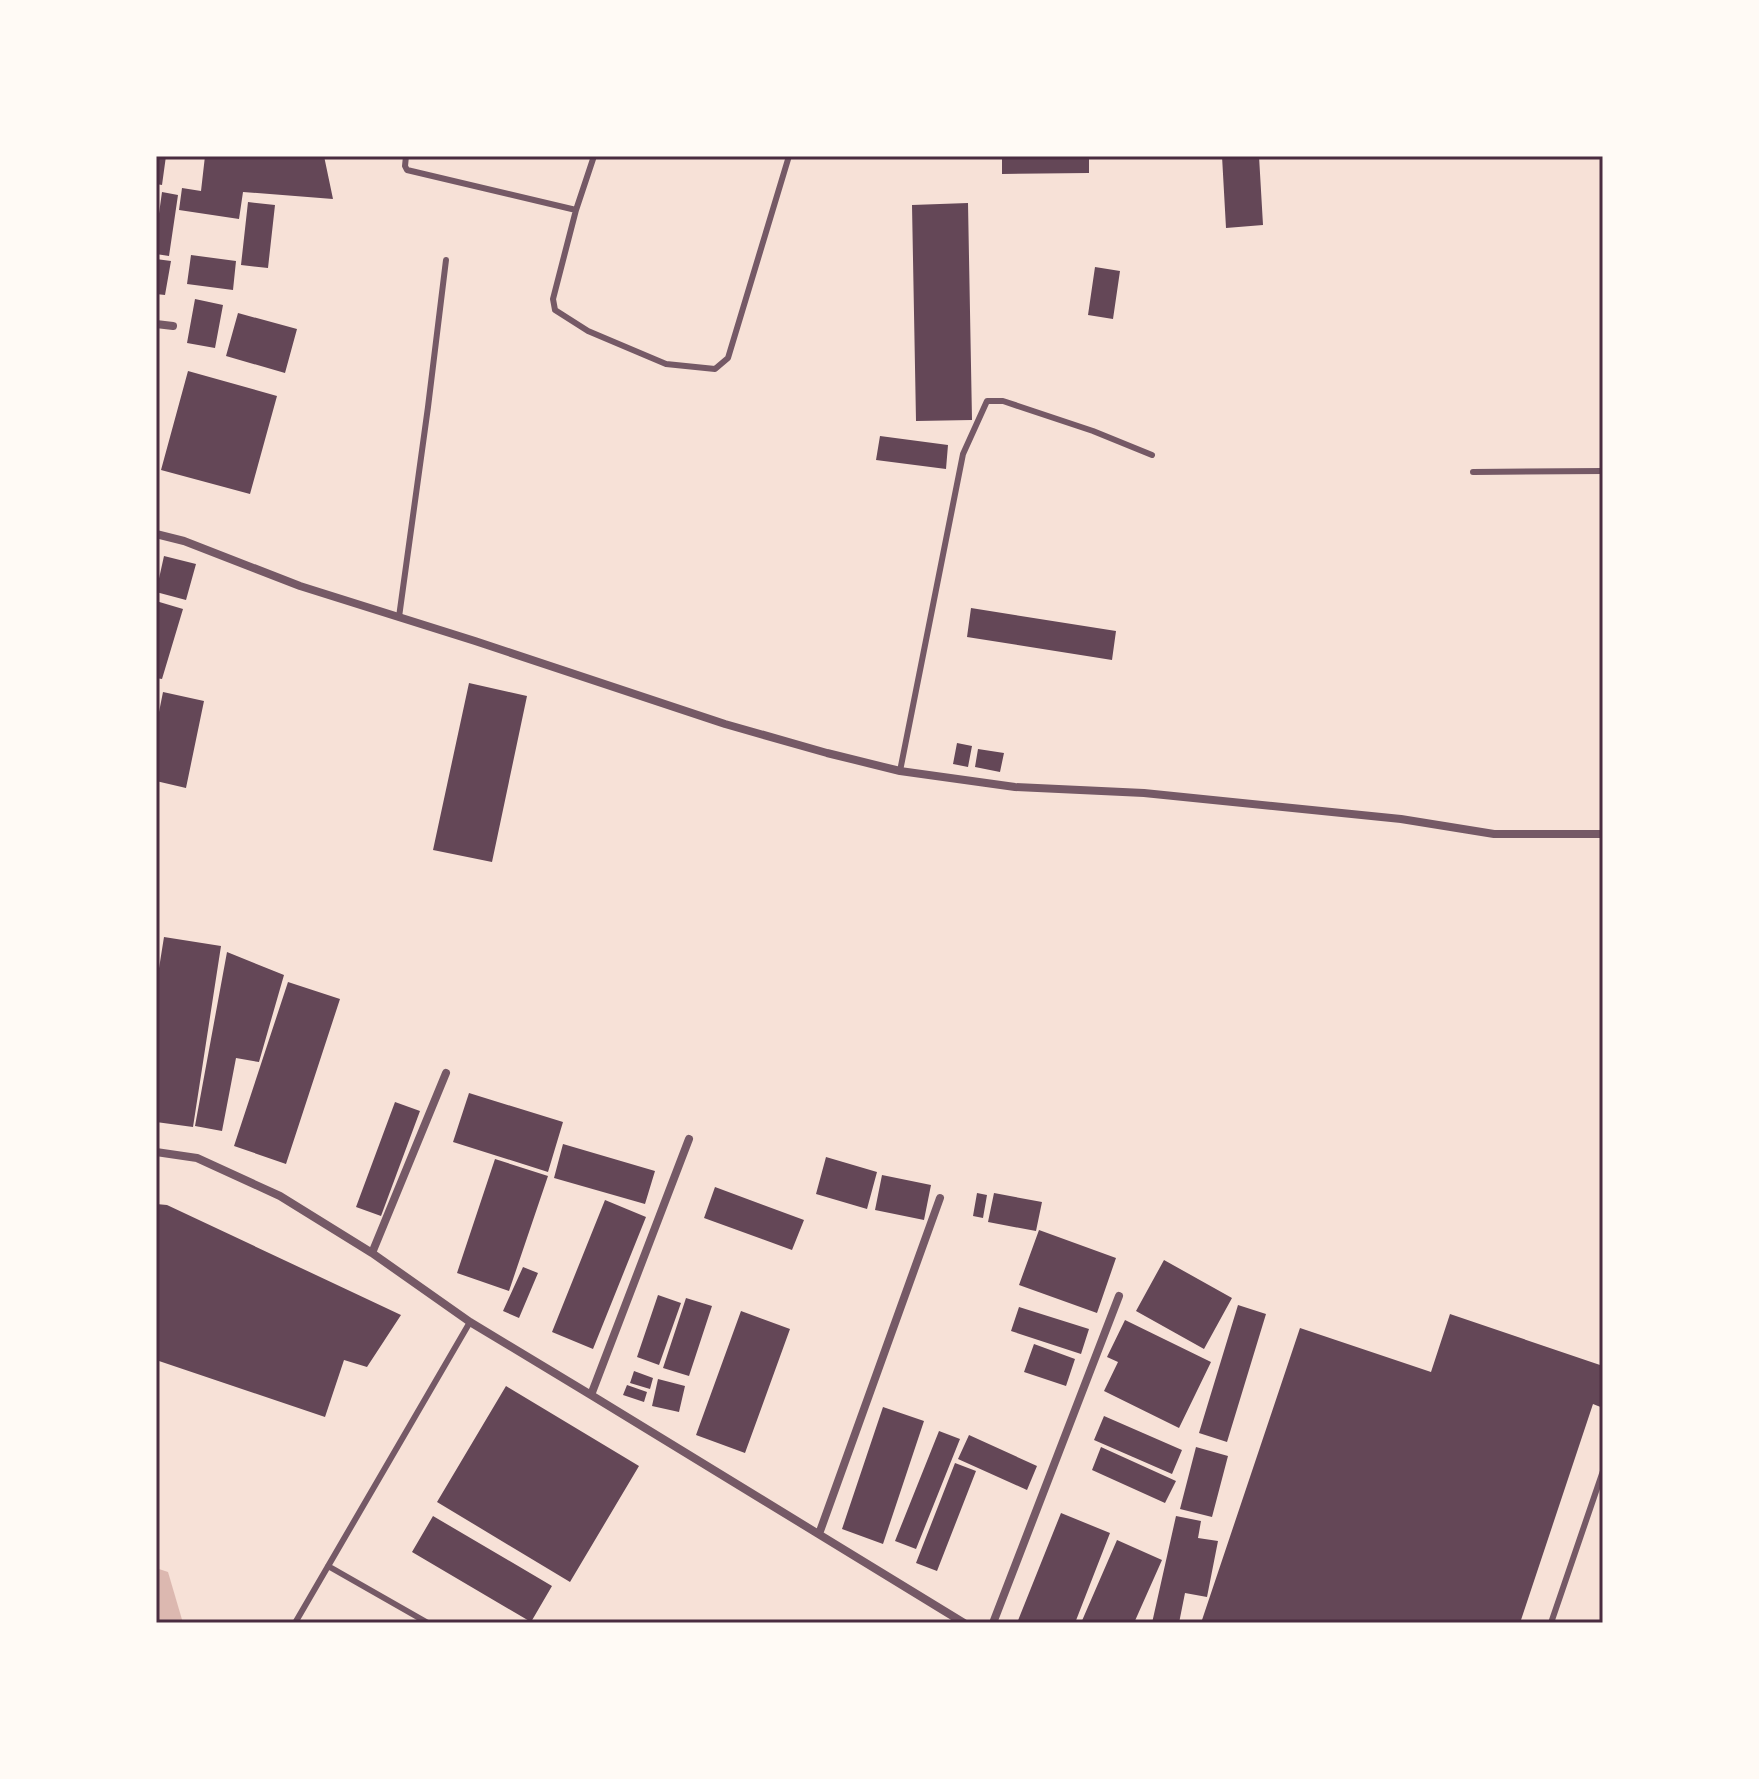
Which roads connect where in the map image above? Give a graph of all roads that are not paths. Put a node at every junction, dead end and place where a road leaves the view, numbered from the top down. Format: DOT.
graph roads {
  1 [pos="406,156"];
  2 [pos="594,156"];
  3 [pos="789,156"];
  4 [pos="576,210"];
  5 [pos="446,260"];
  6 [pos="156,324"];
  7 [pos="173,326"];
  8 [pos="1152,455"];
  9 [pos="1603,471"];
  10 [pos="1473,472"];
  11 [pos="156,534"];
  12 [pos="399,617"];
  13 [pos="900,771"];
  14 [pos="1603,834"];
  15 [pos="446,1073"];
  16 [pos="689,1139"];
  17 [pos="156,1152"];
  18 [pos="940,1198"];
  19 [pos="372,1253"];
  20 [pos="1119,1296"];
  21 [pos="470,1322"];
  22 [pos="591,1395"];
  23 [pos="1603,1471"];
  24 [pos="819,1534"];
  25 [pos="328,1566"];
  26 [pos="295,1623"];
  27 [pos="428,1623"];
  28 [pos="964,1623"];
  29 [pos="993,1623"];
  30 [pos="1551,1623"];
  1 -- 4 [label="lane"];
  2 -- 4 [label="lane"];
  3 -- 4 [label="lane"];
  5 -- 12 [label="lane"];
  6 -- 7 [label="street"];
  8 -- 13 [label="lane"];
  9 -- 10 [label="lane"];
  11 -- 12 [label="street"];
  12 -- 13 [label="street"];
  13 -- 14 [label="street"];
  15 -- 19 [label="street"];
  16 -- 22 [label="street"];
  17 -- 19 [label="street"];
  18 -- 24 [label="street"];
  19 -- 21 [label="street"];
  20 -- 29 [label="street"];
  21 -- 22 [label="street"];
  21 -- 25 [label="lane"];
  22 -- 24 [label="street"];
  23 -- 30 [label="lane"];
  24 -- 28 [label="street"];
  25 -- 26 [label="lane"];
  25 -- 27 [label="lane"];
}
